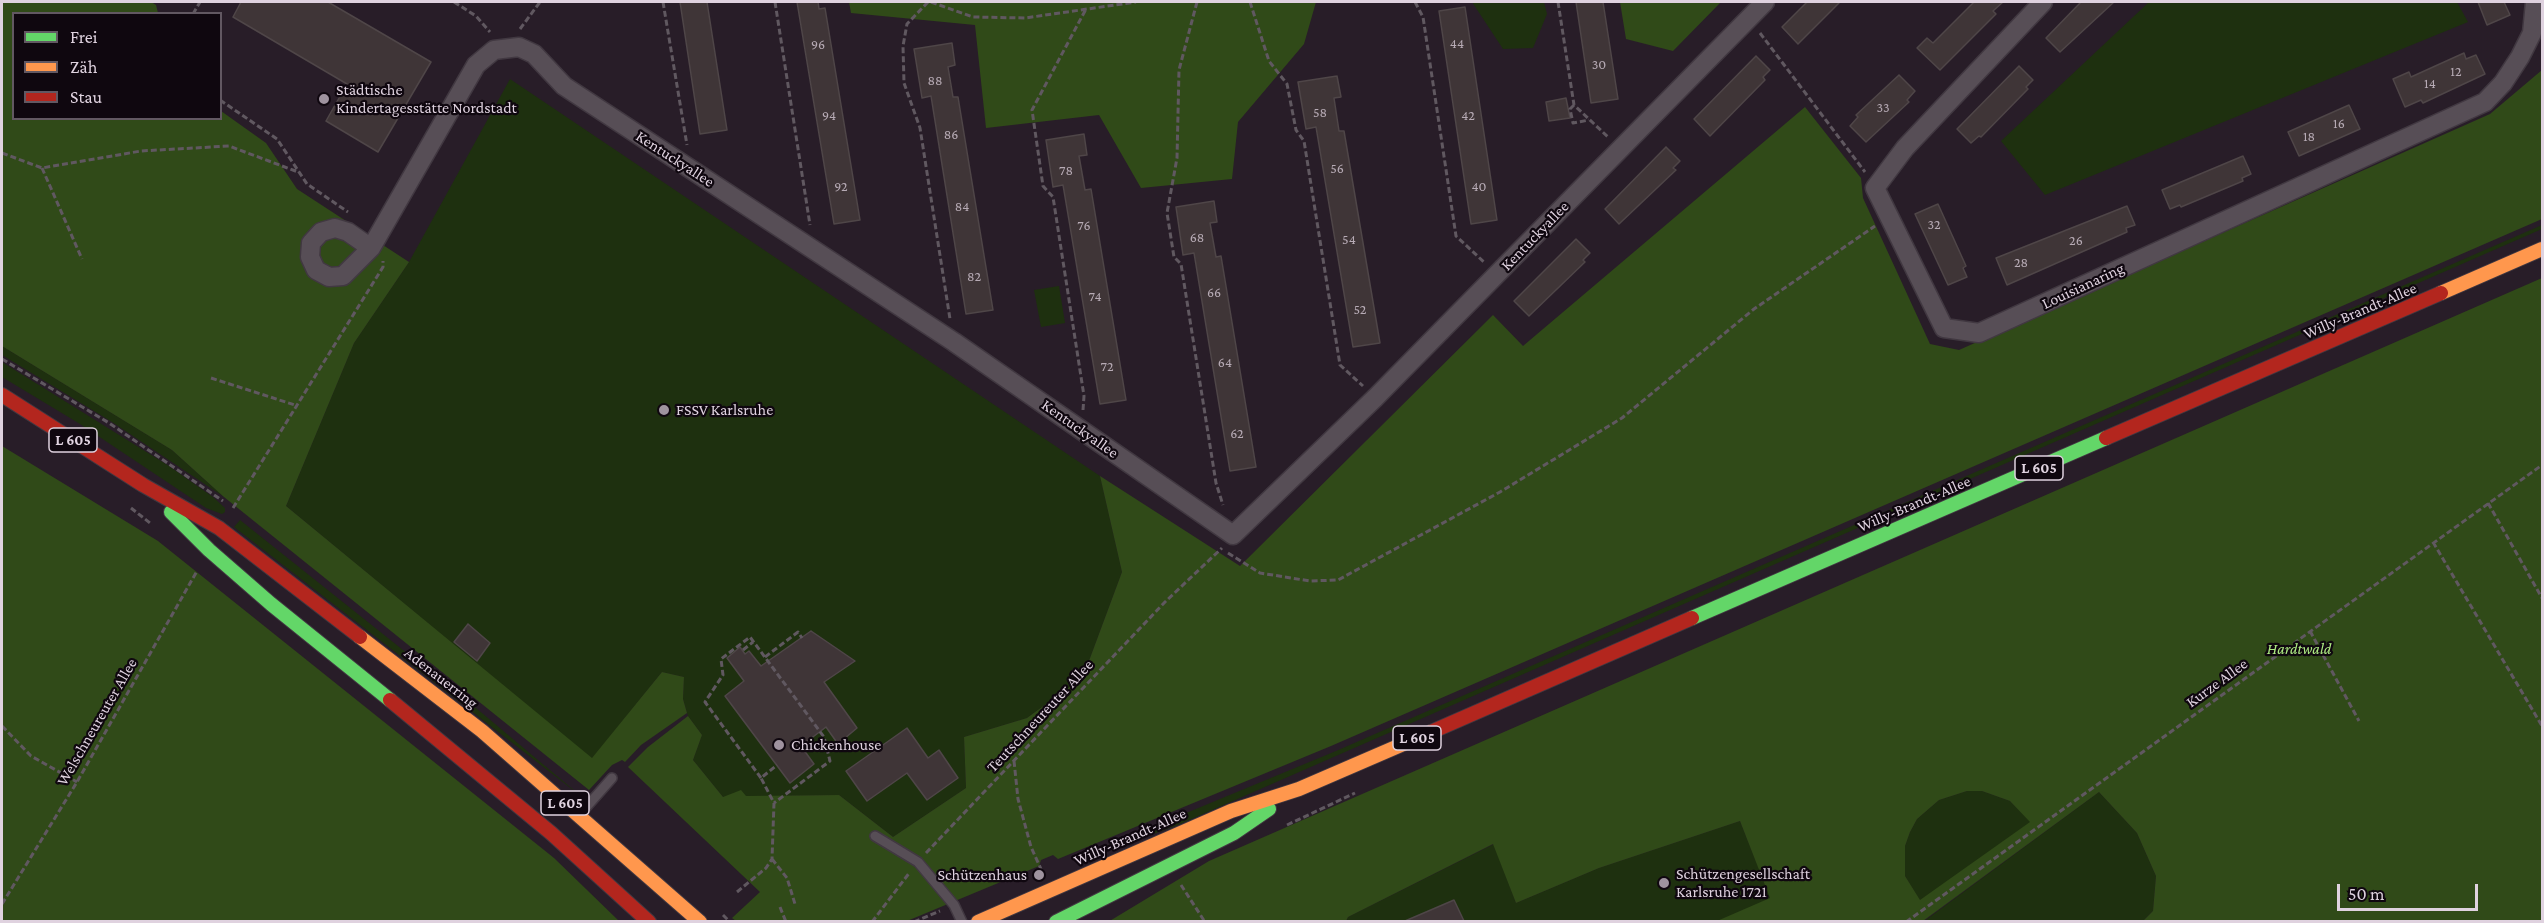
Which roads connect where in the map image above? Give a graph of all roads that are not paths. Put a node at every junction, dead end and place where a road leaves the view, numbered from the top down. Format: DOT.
graph roads {
  1 [pos="1765,2"];
  2 [pos="2043,2"];
  3 [pos="2535,2"];
  4 [pos="375,241"];
  5 [pos="2542,249"];
  6 [pos="2,395"];
  7 [pos="143,485"];
  8 [pos="612,778"];
  9 [pos="1299,789"];
  10 [pos="579,815"];
  11 [pos="875,836"];
  12 [pos="649,921"];
  13 [pos="700,921"];
  14 [pos="962,921"];
  15 [pos="978,921"];
  16 [pos="1056,921"];
  1 -- 4 [label="street, Kentuckyallee"];
  2 -- 3 [label="street, Louisianaring"];
  5 -- 9 [label="main road, Willy-Brandt-Allee / L 605"];
  6 -- 7 [label="main road, Adenauerring / L 605"];
  7 -- 10 [label="main road, Adenauerring / L 605"];
  7 -- 12 [label="main road, Adenauerring / L 605"];
  8 -- 10 [label="lane"];
  9 -- 15 [label="main road, Willy-Brandt-Allee / L 605"];
  9 -- 16 [label="main road, Willy-Brandt-Allee / L 605"];
  10 -- 13 [label="main road, Adenauerring / L 605"];
  11 -- 14 [label="lane"];
}
